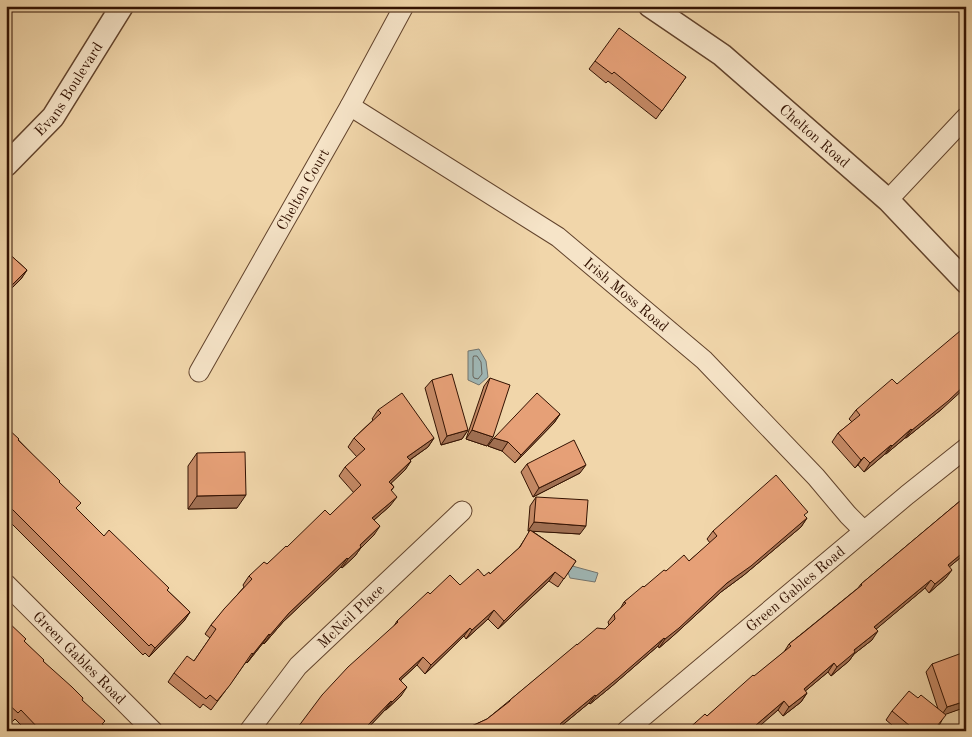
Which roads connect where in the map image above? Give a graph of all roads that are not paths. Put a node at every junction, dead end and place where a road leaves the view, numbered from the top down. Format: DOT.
graph roads {
  1 [pos="122,6"];
  2 [pos="404,6"];
  3 [pos="650,6"];
  4 [pos="350,106"];
  5 [pos="966,117"];
  6 [pos="8,159"];
  7 [pos="888,200"];
  8 [pos="966,282"];
  9 [pos="199,372"];
  10 [pos="966,448"];
  11 [pos="462,511"];
  12 [pos="864,532"];
  13 [pos="6,584"];
  14 [pos="153,731"];
  15 [pos="249,731"];
  16 [pos="626,731"];
  1 -- 6 [label="street, Evans Boulevard"];
  2 -- 4 [label="street, Chelton Court"];
  3 -- 7 [label="street, Chelton Road"];
  4 -- 9 [label="street, Chelton Court"];
  4 -- 12 [label="street, Irish Moss Road"];
  5 -- 7 [label="street"];
  7 -- 8 [label="street, Chelton Road"];
  10 -- 12 [label="street, Green Gables Road"];
  11 -- 15 [label="street, McNeil Place"];
  12 -- 16 [label="street, Green Gables Road"];
  13 -- 14 [label="street, Green Gables Road"];
}
